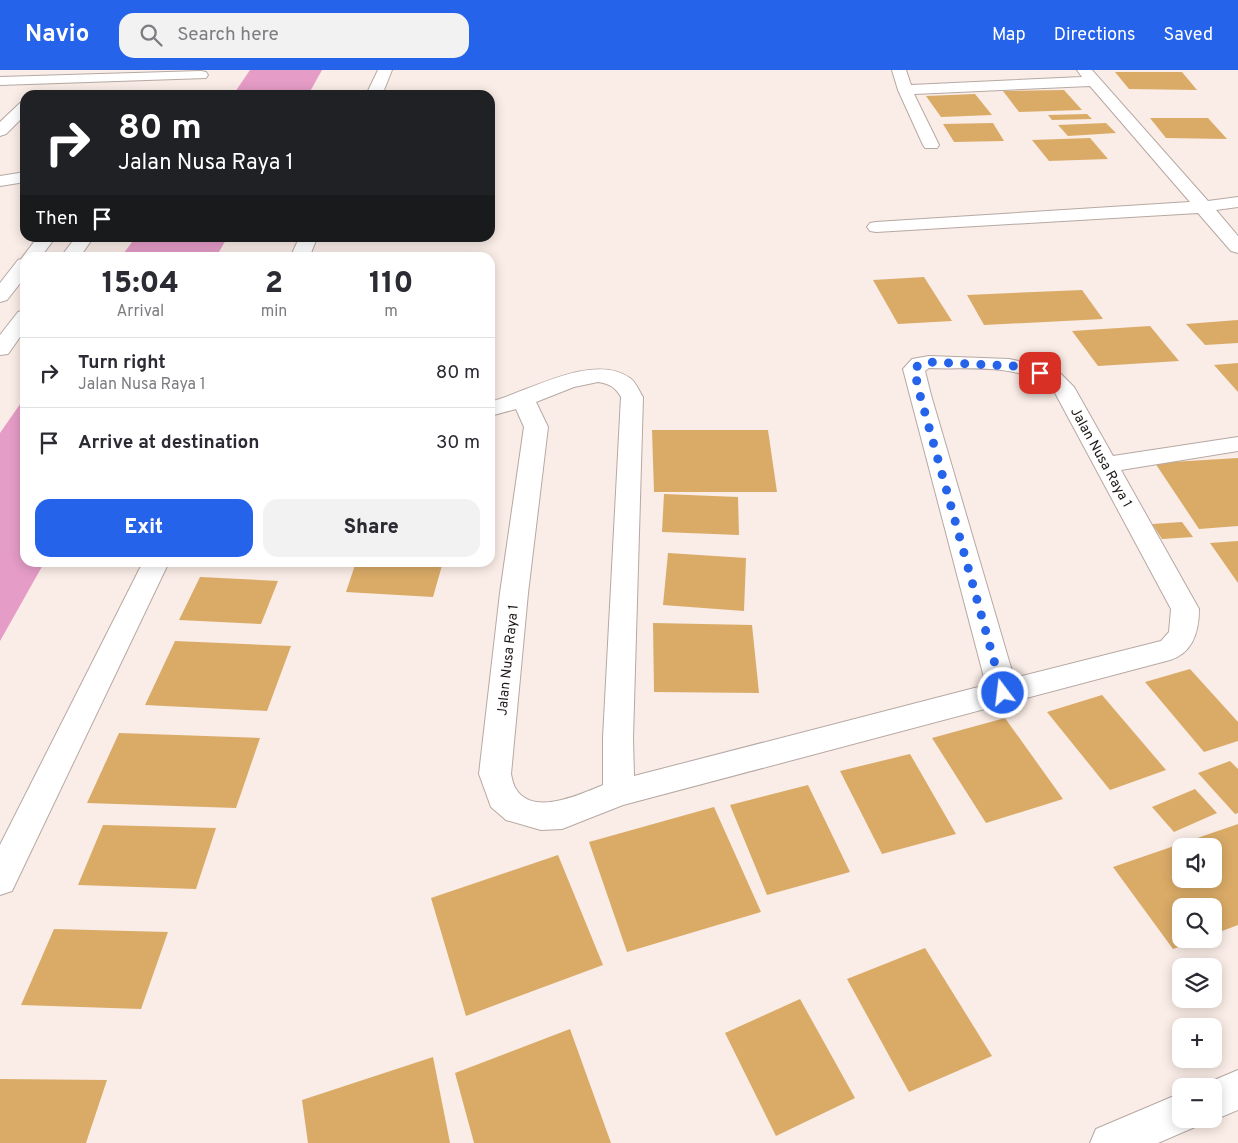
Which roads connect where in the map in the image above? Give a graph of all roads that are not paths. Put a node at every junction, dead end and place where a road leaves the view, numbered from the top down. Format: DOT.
graph roads {
  1 [pos="385,70"];
  2 [pos="899,70"];
  3 [pos="178,73"];
  4 [pos="203,73"];
  5 [pos="56,75"];
  6 [pos="107,75"];
  7 [pos="1088,75"];
  8 [pos="0,81"];
  9 [pos="192,88"];
  10 [pos="164,89"];
  11 [pos="41,90"];
  12 [pos="94,90"];
  13 [pos="376,90"];
  14 [pos="905,90"];
  15 [pos="20,111"];
  16 [pos="0,132"];
  17 [pos="931,145"];
  18 [pos="20,177"];
  19 [pos="0,181"];
  20 [pos="1238,202"];
  21 [pos="1203,207"];
  22 [pos="876,228"];
  23 [pos="43,242"];
  24 [pos="1238,247"];
  25 [pos="35,252"];
  26 [pos="20,270"];
  27 [pos="0,296"];
  28 [pos="20,323"];
  29 [pos="0,349"];
  30 [pos="523,399"];
  31 [pos="495,407"];
  32 [pos="1238,444"];
  33 [pos="1106,465"];
  34 [pos="154,567"];
  35 [pos="1003,693"];
  36 [pos="619,793"];
  37 [pos="0,880"];
  38 [pos="1238,1090"];
  39 [pos="1222,1097"];
  40 [pos="1172,1118"];
  41 [pos="1110,1143"];
  1 -- 13 [label="street"];
  2 -- 14 [label="street"];
  3 -- 4 [label="street"];
  3 -- 6 [label="street"];
  3 -- 10 [label="street"];
  4 -- 9 [label="street"];
  5 -- 6 [label="street"];
  5 -- 8 [label="street"];
  5 -- 11 [label="street"];
  6 -- 12 [label="street"];
  7 -- 14 [label="street"];
  7 -- 21 [label="street"];
  14 -- 17 [label="street"];
  15 -- 16 [label="street"];
  18 -- 19 [label="street"];
  20 -- 21 [label="street"];
  21 -- 22 [label="street"];
  21 -- 24 [label="street"];
  23 -- 25 [label="street"];
  26 -- 27 [label="street"];
  28 -- 29 [label="street"];
  30 -- 31 [label="street"];
  30 -- 36 [label="street"];
  30 -- 36 [label="street, Jalan Nusa Raya 1"];
  32 -- 33 [label="street"];
  33 -- 35 [label="street, Jalan Nusa Raya 1"];
  33 -- 35 [label="street, Jalan Nusa Raya 1"];
  34 -- 37 [label="street"];
  35 -- 36 [label="street, Jalan Nusa Raya 1"];
  38 -- 39 [label="street"];
  40 -- 41 [label="street"];
}
